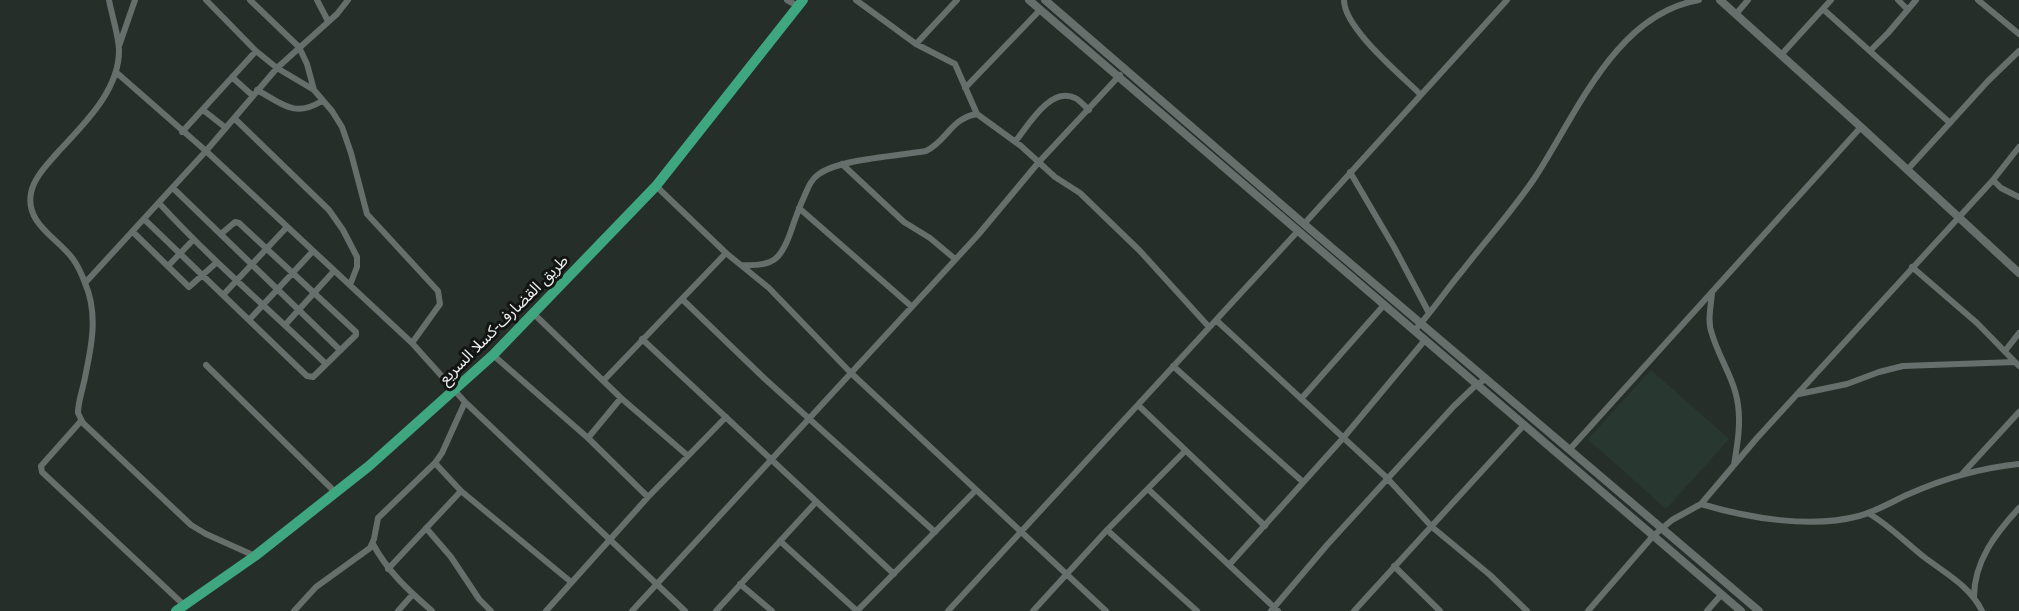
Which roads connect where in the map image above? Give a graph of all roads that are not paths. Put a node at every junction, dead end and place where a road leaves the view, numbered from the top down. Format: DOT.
graph roads {
  1 [pos="109,0"];
  2 [pos="135,0"];
  3 [pos="206,0"];
  4 [pos="250,0"];
  5 [pos="317,0"];
  6 [pos="348,0"];
  7 [pos="787,0"];
  8 [pos="856,0"];
  9 [pos="957,0"];
  10 [pos="1029,0"];
  11 [pos="1045,0"];
  12 [pos="1344,0"];
  13 [pos="1507,0"];
  14 [pos="1699,0"];
  15 [pos="1720,0"];
  16 [pos="1748,0"];
  17 [pos="1832,0"];
  18 [pos="1898,0"];
  19 [pos="1916,0"];
  20 [pos="1978,0"];
  21 [pos="801,3"];
  22 [pos="1823,9"];
  23 [pos="1040,10"];
  24 [pos="1908,10"];
  25 [pos="1736,14"];
  26 [pos="328,21"];
  27 [pos="2019,34"];
  28 [pos="916,44"];
  29 [pos="119,47"];
  30 [pos="299,47"];
  31 [pos="256,51"];
  32 [pos="1870,51"];
  33 [pos="2019,51"];
  34 [pos="1781,55"];
  35 [pos="276,68"];
  36 [pos="1125,70"];
  37 [pos="117,73"];
  38 [pos="232,77"];
  39 [pos="1118,78"];
  40 [pos="965,88"];
  41 [pos="314,90"];
  42 [pos="255,93"];
  43 [pos="1420,94"];
  44 [pos="322,101"];
  45 [pos="203,110"];
  46 [pos="1089,110"];
  47 [pos="977,114"];
  48 [pos="234,118"];
  49 [pos="1950,123"];
  50 [pos="1861,127"];
  51 [pos="226,128"];
  52 [pos="182,132"];
  53 [pos="1015,142"];
  54 [pos="2019,147"];
  55 [pos="206,151"];
  56 [pos="842,164"];
  57 [pos="1038,164"];
  58 [pos="1908,169"];
  59 [pos="1350,172"];
  60 [pos="1993,180"];
  61 [pos="656,186"];
  62 [pos="173,188"];
  63 [pos="2019,197"];
  64 [pos="159,203"];
  65 [pos="799,208"];
  66 [pos="1959,217"];
  67 [pos="144,219"];
  68 [pos="287,227"];
  69 [pos="1300,227"];
  70 [pos="133,232"];
  71 [pos="221,234"];
  72 [pos="193,240"];
  73 [pos="267,249"];
  74 [pos="313,251"];
  75 [pos="180,253"];
  76 [pos="726,253"];
  77 [pos="955,259"];
  78 [pos="216,263"];
  79 [pos="740,264"];
  80 [pos="253,265"];
  81 [pos="168,266"];
  82 [pos="1912,267"];
  83 [pos="334,271"];
  84 [pos="293,273"];
  85 [pos="2019,273"];
  86 [pos="203,275"];
  87 [pos="238,282"];
  88 [pos="86,283"];
  89 [pos="350,285"];
  90 [pos="278,289"];
  91 [pos="1713,292"];
  92 [pos="314,293"];
  93 [pos="223,295"];
  94 [pos="682,298"];
  95 [pos="264,304"];
  96 [pos="1384,305"];
  97 [pos="911,306"];
  98 [pos="299,310"];
  99 [pos="534,314"];
  100 [pos="1429,314"];
  101 [pos="249,320"];
  102 [pos="1216,320"];
  103 [pos="1421,323"];
  104 [pos="285,325"];
  105 [pos="1209,327"];
  106 [pos="1414,331"];
  107 [pos="2019,333"];
  108 [pos="642,339"];
  109 [pos="1425,340"];
  110 [pos="412,343"];
  111 [pos="340,350"];
  112 [pos="2005,351"];
  113 [pos="493,355"];
  114 [pos="326,364"];
  115 [pos="2017,364"];
  116 [pos="206,365"];
  117 [pos="1173,366"];
  118 [pos="851,373"];
  119 [pos="1486,379"];
  120 [pos="604,380"];
  121 [pos="1476,385"];
  122 [pos="454,391"];
  123 [pos="1799,394"];
  124 [pos="621,398"];
  125 [pos="1301,399"];
  126 [pos="465,402"];
  127 [pos="1138,405"];
  128 [pos="2019,412"];
  129 [pos="726,417"];
  130 [pos="809,418"];
  131 [pos="81,421"];
  132 [pos="1524,425"];
  133 [pos="1344,437"];
  134 [pos="588,438"];
  135 [pos="1570,449"];
  136 [pos="1185,450"];
  137 [pos="687,455"];
  138 [pos="771,459"];
  139 [pos="435,463"];
  140 [pos="2019,464"];
  141 [pos="1734,466"];
  142 [pos="1963,473"];
  143 [pos="1387,478"];
  144 [pos="1303,483"];
  145 [pos="1148,489"];
  146 [pos="976,490"];
  147 [pos="461,491"];
  148 [pos="335,492"];
  149 [pos="648,497"];
  150 [pos="816,502"];
  151 [pos="1701,504"];
  152 [pos="2019,508"];
  153 [pos="1868,513"];
  154 [pos="1265,526"];
  155 [pos="1432,527"];
  156 [pos="426,528"];
  157 [pos="1661,528"];
  158 [pos="1107,530"];
  159 [pos="934,532"];
  160 [pos="1021,532"];
  161 [pos="1653,536"];
  162 [pos="610,539"];
  163 [pos="780,541"];
  164 [pos="373,544"];
  165 [pos="255,556"];
  166 [pos="1229,565"];
  167 [pos="1394,566"];
  168 [pos="388,569"];
  169 [pos="894,574"];
  170 [pos="1066,575"];
  171 [pos="571,582"];
  172 [pos="657,584"];
  173 [pos="740,584"];
  174 [pos="413,594"];
  175 [pos="1721,595"];
  176 [pos="1974,597"];
  177 [pos="1595,604"];
  178 [pos="181,608"];
  179 [pos="1274,610"];
  180 [pos="1356,610"];
  181 [pos="294,611"];
  182 [pos="398,611"];
  183 [pos="432,611"];
  184 [pos="491,611"];
  185 [pos="546,611"];
  186 [pos="632,611"];
  187 [pos="685,611"];
  188 [pos="716,611"];
  189 [pos="772,611"];
  190 [pos="948,611"];
  191 [pos="1033,611"];
  192 [pos="1106,611"];
  193 [pos="1197,611"];
  194 [pos="1440,611"];
  195 [pos="1527,611"];
  196 [pos="1588,611"];
  197 [pos="1602,611"];
  198 [pos="1707,611"];
  199 [pos="1741,611"];
  200 [pos="1759,611"];
  201 [pos="1982,611"];
  1 -- 29 [label="street"];
  2 -- 29 [label="street"];
  3 -- 31 [label="street"];
  4 -- 30 [label="street"];
  5 -- 26 [label="street"];
  6 -- 26 [label="street"];
  7 -- 21 [label="street"];
  8 -- 28 [label="street"];
  9 -- 28 [label="street"];
  10 -- 23 [label="main road"];
  11 -- 36 [label="main road"];
  12 -- 43 [label="street"];
  13 -- 43 [label="street"];
  14 -- 100 [label="street"];
  15 -- 25 [label="main road"];
  16 -- 25 [label="street"];
  17 -- 22 [label="street"];
  18 -- 24 [label="street"];
  19 -- 24 [label="street"];
  20 -- 27 [label="street"];
  21 -- 61 [label="highway, طريق القضارف-كسلا السريع"];
  22 -- 32 [label="street"];
  22 -- 34 [label="street"];
  23 -- 39 [label="main road"];
  23 -- 40 [label="street"];
  24 -- 32 [label="street"];
  25 -- 34 [label="main road"];
  26 -- 30 [label="street"];
  28 -- 40 [label="street"];
  29 -- 37 [label="street"];
  30 -- 35 [label="street"];
  30 -- 41 [label="street"];
  31 -- 35 [label="street"];
  31 -- 38 [label="street"];
  32 -- 49 [label="street"];
  33 -- 49 [label="street"];
  34 -- 50 [label="main road"];
  35 -- 41 [label="street"];
  35 -- 42 [label="street"];
  36 -- 39 [label="street"];
  36 -- 69 [label="main road"];
  37 -- 52 [label="street"];
  37 -- 88 [label="street"];
  38 -- 42 [label="street"];
  38 -- 45 [label="street"];
  39 -- 46 [label="street"];
  39 -- 69 [label="main road"];
  40 -- 47 [label="street"];
  41 -- 44 [label="street"];
  42 -- 44 [label="street"];
  42 -- 48 [label="street"];
  43 -- 59 [label="street"];
  44 -- 110 [label="street"];
  45 -- 51 [label="street"];
  45 -- 52 [label="street"];
  46 -- 53 [label="street"];
  46 -- 57 [label="street"];
  47 -- 53 [label="street"];
  47 -- 56 [label="street"];
  48 -- 51 [label="street"];
  48 -- 89 [label="street"];
  49 -- 58 [label="street"];
  50 -- 58 [label="main road"];
  50 -- 91 [label="street"];
  51 -- 55 [label="street"];
  52 -- 55 [label="street"];
  53 -- 57 [label="street"];
  54 -- 60 [label="street"];
  55 -- 62 [label="street"];
  55 -- 68 [label="street"];
  56 -- 65 [label="street"];
  56 -- 77 [label="street"];
  57 -- 77 [label="street"];
  57 -- 105 [label="street"];
  58 -- 66 [label="main road"];
  59 -- 69 [label="street"];
  59 -- 100 [label="street"];
  60 -- 63 [label="street"];
  60 -- 66 [label="street"];
  61 -- 76 [label="street"];
  61 -- 99 [label="highway, طريق القضارف-كسلا السريع"];
  62 -- 64 [label="street"];
  62 -- 71 [label="street"];
  64 -- 67 [label="street"];
  64 -- 72 [label="street"];
  65 -- 79 [label="street"];
  65 -- 97 [label="street"];
  66 -- 82 [label="street"];
  66 -- 85 [label="main road"];
  67 -- 70 [label="street"];
  67 -- 75 [label="street"];
  68 -- 73 [label="street"];
  68 -- 74 [label="street"];
  69 -- 96 [label="main road"];
  69 -- 102 [label="street"];
  69 -- 103 [label="main road"];
  70 -- 81 [label="street"];
  70 -- 88 [label="street"];
  71 -- 73 [label="street"];
  71 -- 80 [label="street"];
  72 -- 75 [label="street"];
  72 -- 78 [label="street"];
  73 -- 80 [label="street"];
  73 -- 84 [label="street"];
  74 -- 83 [label="street"];
  74 -- 84 [label="street"];
  75 -- 81 [label="street"];
  75 -- 86 [label="street"];
  76 -- 79 [label="street"];
  76 -- 94 [label="street"];
  77 -- 97 [label="street"];
  78 -- 86 [label="street"];
  78 -- 87 [label="street"];
  79 -- 118 [label="street"];
  80 -- 87 [label="street"];
  80 -- 90 [label="street"];
  81 -- 86 [label="street"];
  82 -- 112 [label="street"];
  82 -- 123 [label="street"];
  83 -- 89 [label="street"];
  83 -- 92 [label="street"];
  84 -- 90 [label="street"];
  84 -- 92 [label="street"];
  86 -- 93 [label="street"];
  87 -- 93 [label="street"];
  87 -- 95 [label="street"];
  88 -- 131 [label="street"];
  89 -- 110 [label="street"];
  90 -- 95 [label="street"];
  90 -- 98 [label="street"];
  91 -- 135 [label="street"];
  91 -- 141 [label="street"];
  92 -- 98 [label="street"];
  92 -- 111 [label="street"];
  93 -- 101 [label="street"];
  94 -- 108 [label="street"];
  94 -- 130 [label="street"];
  95 -- 101 [label="street"];
  95 -- 104 [label="street"];
  96 -- 106 [label="main road"];
  96 -- 125 [label="street"];
  97 -- 118 [label="street"];
  98 -- 104 [label="street"];
  98 -- 111 [label="street"];
  99 -- 113 [label="highway, طريق القضارف-كسلا السريع"];
  99 -- 120 [label="street"];
  100 -- 103 [label="street"];
  101 -- 114 [label="street"];
  102 -- 105 [label="street"];
  102 -- 125 [label="street"];
  103 -- 106 [label="street"];
  103 -- 119 [label="main road"];
  104 -- 114 [label="street"];
  105 -- 117 [label="street"];
  106 -- 109 [label="main road"];
  107 -- 112 [label="street"];
  108 -- 120 [label="street"];
  108 -- 129 [label="street"];
  109 -- 121 [label="main road"];
  109 -- 133 [label="street"];
  110 -- 122 [label="street"];
  111 -- 114 [label="street"];
  112 -- 115 [label="street"];
  113 -- 122 [label="highway, طريق القضارف-كسلا السريع"];
  113 -- 134 [label="street"];
  115 -- 123 [label="street"];
  116 -- 148 [label="street"];
  117 -- 127 [label="street"];
  117 -- 144 [label="street"];
  118 -- 130 [label="street"];
  118 -- 146 [label="street"];
  119 -- 121 [label="street"];
  119 -- 135 [label="main road"];
  120 -- 124 [label="street"];
  121 -- 132 [label="main road"];
  121 -- 143 [label="street"];
  122 -- 126 [label="street"];
  122 -- 148 [label="highway, طريق القضارف-كسلا السريع"];
  123 -- 141 [label="street"];
  124 -- 134 [label="street"];
  124 -- 137 [label="street"];
  125 -- 133 [label="street"];
  126 -- 139 [label="street"];
  126 -- 162 [label="street"];
  127 -- 136 [label="street"];
  127 -- 160 [label="street"];
  128 -- 142 [label="street"];
  129 -- 137 [label="street"];
  129 -- 138 [label="street"];
  130 -- 138 [label="street"];
  130 -- 159 [label="street"];
  131 -- 165 [label="street"];
  131 -- 178 [label="street"];
  132 -- 155 [label="street"];
  132 -- 161 [label="main road"];
  133 -- 143 [label="street"];
  133 -- 144 [label="street"];
  134 -- 149 [label="street"];
  135 -- 157 [label="main road"];
  136 -- 145 [label="street"];
  136 -- 154 [label="street"];
  137 -- 149 [label="street"];
  138 -- 150 [label="street"];
  138 -- 172 [label="street"];
  139 -- 147 [label="street"];
  139 -- 164 [label="street"];
  140 -- 142 [label="street"];
  141 -- 151 [label="street"];
  142 -- 153 [label="street"];
  143 -- 155 [label="street"];
  143 -- 179 [label="street"];
  144 -- 154 [label="street"];
  145 -- 158 [label="street"];
  145 -- 166 [label="street"];
  146 -- 159 [label="street"];
  146 -- 160 [label="street"];
  147 -- 156 [label="street"];
  147 -- 171 [label="street"];
  148 -- 165 [label="highway, طريق القضارف-كسلا السريع"];
  149 -- 162 [label="street"];
  150 -- 163 [label="street"];
  150 -- 169 [label="street"];
  151 -- 153 [label="street"];
  151 -- 157 [label="street"];
  152 -- 176 [label="street"];
  153 -- 176 [label="street"];
  154 -- 166 [label="street"];
  155 -- 167 [label="street"];
  155 -- 195 [label="street"];
  156 -- 168 [label="street"];
  156 -- 184 [label="street"];
  157 -- 161 [label="street"];
  157 -- 200 [label="main road"];
  158 -- 170 [label="street"];
  158 -- 193 [label="street"];
  159 -- 169 [label="street"];
  160 -- 170 [label="street"];
  160 -- 190 [label="street"];
  161 -- 175 [label="main road"];
  161 -- 177 [label="street"];
  162 -- 171 [label="street"];
  162 -- 172 [label="street"];
  163 -- 169 [label="street"];
  163 -- 173 [label="street"];
  164 -- 168 [label="street"];
  164 -- 181 [label="street"];
  165 -- 178 [label="highway, طريق القضارف-كسلا السريع"];
  166 -- 179 [label="street"];
  167 -- 180 [label="street"];
  167 -- 194 [label="street"];
  168 -- 174 [label="street"];
  170 -- 191 [label="street"];
  170 -- 192 [label="street"];
  171 -- 185 [label="street"];
  172 -- 186 [label="street"];
  172 -- 187 [label="street"];
  173 -- 188 [label="street"];
  173 -- 189 [label="street"];
  174 -- 182 [label="street"];
  174 -- 183 [label="street"];
  175 -- 198 [label="street"];
  175 -- 199 [label="main road"];
  176 -- 201 [label="street"];
  177 -- 196 [label="street"];
  177 -- 197 [label="street"];
}
